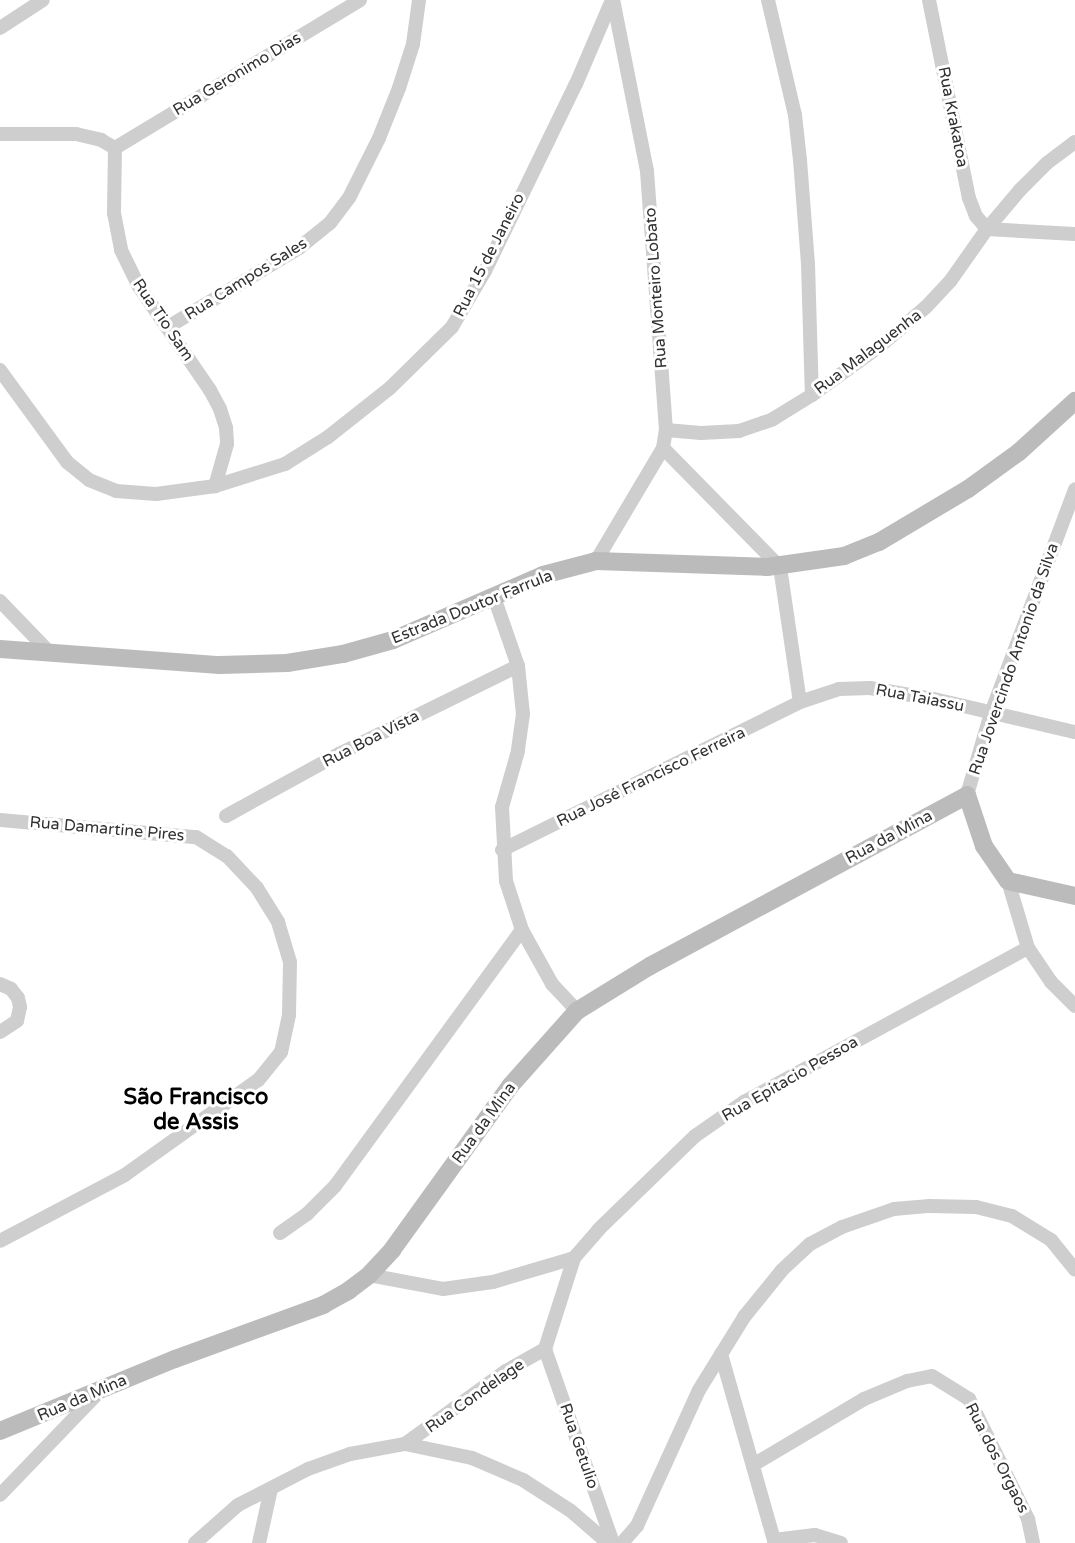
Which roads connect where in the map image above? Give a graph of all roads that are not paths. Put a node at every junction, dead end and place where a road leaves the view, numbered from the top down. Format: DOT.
graph roads {
  1 [pos="43,0"];
  2 [pos="360,0"];
  3 [pos="419,0"];
  4 [pos="612,0"];
  5 [pos="768,0"];
  6 [pos="929,0"];
  7 [pos="0,28"];
  8 [pos="0,134"];
  9 [pos="1075,142"];
  10 [pos="115,148"];
  11 [pos="987,229"];
  12 [pos="1075,234"];
  13 [pos="168,327"];
  14 [pos="0,370"];
  15 [pos="812,395"];
  16 [pos="1072,409"];
  17 [pos="666,430"];
  18 [pos="663,448"];
  19 [pos="215,486"];
  20 [pos="1075,489"];
  21 [pos="596,561"];
  22 [pos="780,567"];
  23 [pos="494,597"];
  24 [pos="0,601"];
  25 [pos="0,649"];
  26 [pos="50,653"];
  27 [pos="518,666"];
  28 [pos="800,702"];
  29 [pos="991,713"];
  30 [pos="1075,732"];
  31 [pos="967,795"];
  32 [pos="226,816"];
  33 [pos="0,820"];
  34 [pos="502,850"];
  35 [pos="1008,881"];
  36 [pos="1075,896"];
  37 [pos="522,930"];
  38 [pos="1028,948"];
  39 [pos="0,984"];
  40 [pos="1075,1006"];
  41 [pos="577,1011"];
  42 [pos="0,1032"];
  43 [pos="280,1233"];
  44 [pos="0,1241"];
  45 [pos="574,1258"];
  46 [pos="1075,1270"];
  47 [pos="369,1275"];
  48 [pos="545,1349"];
  49 [pos="721,1354"];
  50 [pos="104,1388"];
  51 [pos="0,1420"];
  52 [pos="22,1423"];
  53 [pos="0,1431"];
  54 [pos="405,1444"];
  55 [pos="753,1465"];
  56 [pos="271,1489"];
  57 [pos="0,1495"];
  58 [pos="774,1541"];
  59 [pos="195,1543"];
  60 [pos="259,1543"];
  61 [pos="608,1543"];
  62 [pos="613,1543"];
  63 [pos="621,1543"];
  64 [pos="841,1543"];
  65 [pos="1033,1543"];
  1 -- 7 [label="street"];
  2 -- 10 [label="street, Rua Geronimo Dias"];
  3 -- 13 [label="street, Rua Campos Sales"];
  4 -- 17 [label="street, Rua Monteiro Lobato"];
  4 -- 19 [label="street, Rua 15 de Janeiro"];
  5 -- 15 [label="street"];
  6 -- 11 [label="street, Rua Krakatoa"];
  8 -- 10 [label="street"];
  9 -- 11 [label="street, Rua Malaguenha"];
  10 -- 13 [label="street, Rua Tio Sam"];
  11 -- 12 [label="street"];
  11 -- 15 [label="street, Rua Malaguenha"];
  13 -- 19 [label="street, Rua Tio Sam"];
  14 -- 19 [label="street, Rua 15 de Janeiro"];
  15 -- 17 [label="street, Rua Malaguenha"];
  16 -- 22 [label="street, Estrada Doutor Farrula"];
  17 -- 18 [label="street, Rua Monteiro Lobato"];
  18 -- 21 [label="street, Rua Monteiro Lobato"];
  18 -- 22 [label="street"];
  20 -- 29 [label="street, Rua Jovercindo Antonio da Silva"];
  21 -- 22 [label="street, Estrada Doutor Farrula"];
  21 -- 23 [label="street, Estrada Doutor Farrula"];
  22 -- 28 [label="street"];
  23 -- 26 [label="street, Estrada Doutor Farrula"];
  23 -- 27 [label="street"];
  24 -- 26 [label="street"];
  25 -- 26 [label="street, Estrada Doutor Farrula"];
  27 -- 32 [label="street, Rua Boa Vista"];
  27 -- 34 [label="street"];
  28 -- 29 [label="street, Rua Taiassu"];
  28 -- 34 [label="street, Rua José Francisco Ferreira"];
  29 -- 30 [label="street, Rua Taiassu"];
  29 -- 31 [label="street, Rua Jovercindo Antonio da Silva"];
  31 -- 35 [label="street"];
  31 -- 41 [label="street, Rua da Mina"];
  33 -- 44 [label="street, Rua Damartine Pires"];
  34 -- 37 [label="street"];
  35 -- 36 [label="street"];
  35 -- 38 [label="street"];
  37 -- 41 [label="street"];
  37 -- 43 [label="street"];
  38 -- 40 [label="street"];
  38 -- 45 [label="street, Rua Epitacio Pessoa"];
  39 -- 42 [label="street"];
  41 -- 47 [label="street, Rua da Mina"];
  45 -- 47 [label="street"];
  45 -- 48 [label="street, Rua Epitacio Pessoa"];
  46 -- 49 [label="street"];
  47 -- 50 [label="street, Rua da Mina"];
  48 -- 54 [label="street, Rua Condelage"];
  48 -- 62 [label="street, Rua Getulio"];
  49 -- 55 [label="street"];
  49 -- 63 [label="street"];
  50 -- 52 [label="street, Rua da Mina"];
  50 -- 57 [label="street"];
  51 -- 52 [label="street"];
  52 -- 53 [label="street, Rua da Mina"];
  54 -- 56 [label="street, Rua Condelage"];
  54 -- 61 [label="street, Rua Condelage"];
  55 -- 58 [label="street"];
  55 -- 65 [label="street, Rua dos Orgaos"];
  56 -- 59 [label="street, Rua Condelage"];
  56 -- 60 [label="street"];
  58 -- 64 [label="street"];
}
